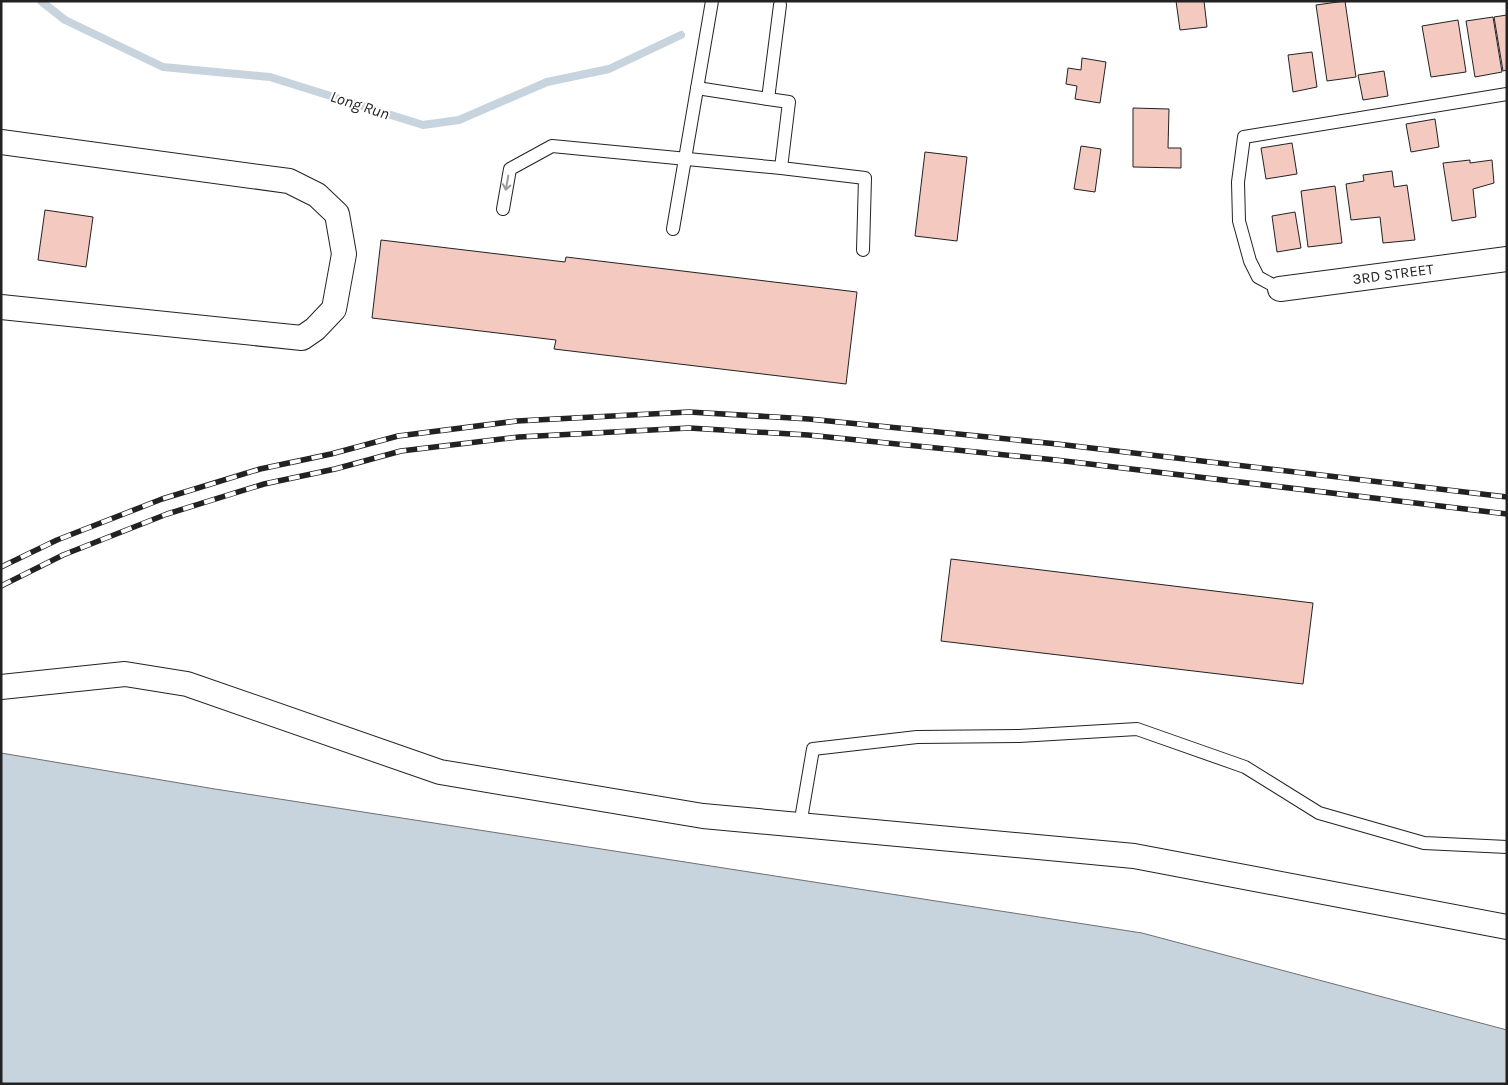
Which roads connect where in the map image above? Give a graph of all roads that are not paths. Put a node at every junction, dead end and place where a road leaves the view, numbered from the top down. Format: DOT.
graph roads {
  1 [pos="712,1"];
  2 [pos="780,5"];
  3 [pos="698,88"];
  4 [pos="1507,94"];
  5 [pos="768,99"];
  6 [pos="1,142"];
  7 [pos="685,159"];
  8 [pos="781,168"];
  9 [pos="503,209"];
  10 [pos="673,229"];
  11 [pos="863,250"];
  12 [pos="1507,259"];
  13 [pos="1280,289"];
  14 [pos="1,307"];
  15 [pos="1,687"];
  16 [pos="800,825"];
  17 [pos="1507,847"];
  18 [pos="1507,927"];
  1 -- 3 [label="lane"];
  2 -- 5 [label="lane"];
  3 -- 5 [label="lane"];
  3 -- 7 [label="lane"];
  4 -- 13 [label="lane"];
  5 -- 8 [label="lane"];
  6 -- 14 [label="street"];
  7 -- 8 [label="lane"];
  7 -- 9 [label="lane, one-way"];
  7 -- 10 [label="lane"];
  8 -- 11 [label="lane"];
  12 -- 13 [label="street, 3RD STREET"];
  15 -- 16 [label="street"];
  16 -- 17 [label="lane"];
  16 -- 18 [label="street"];
}
